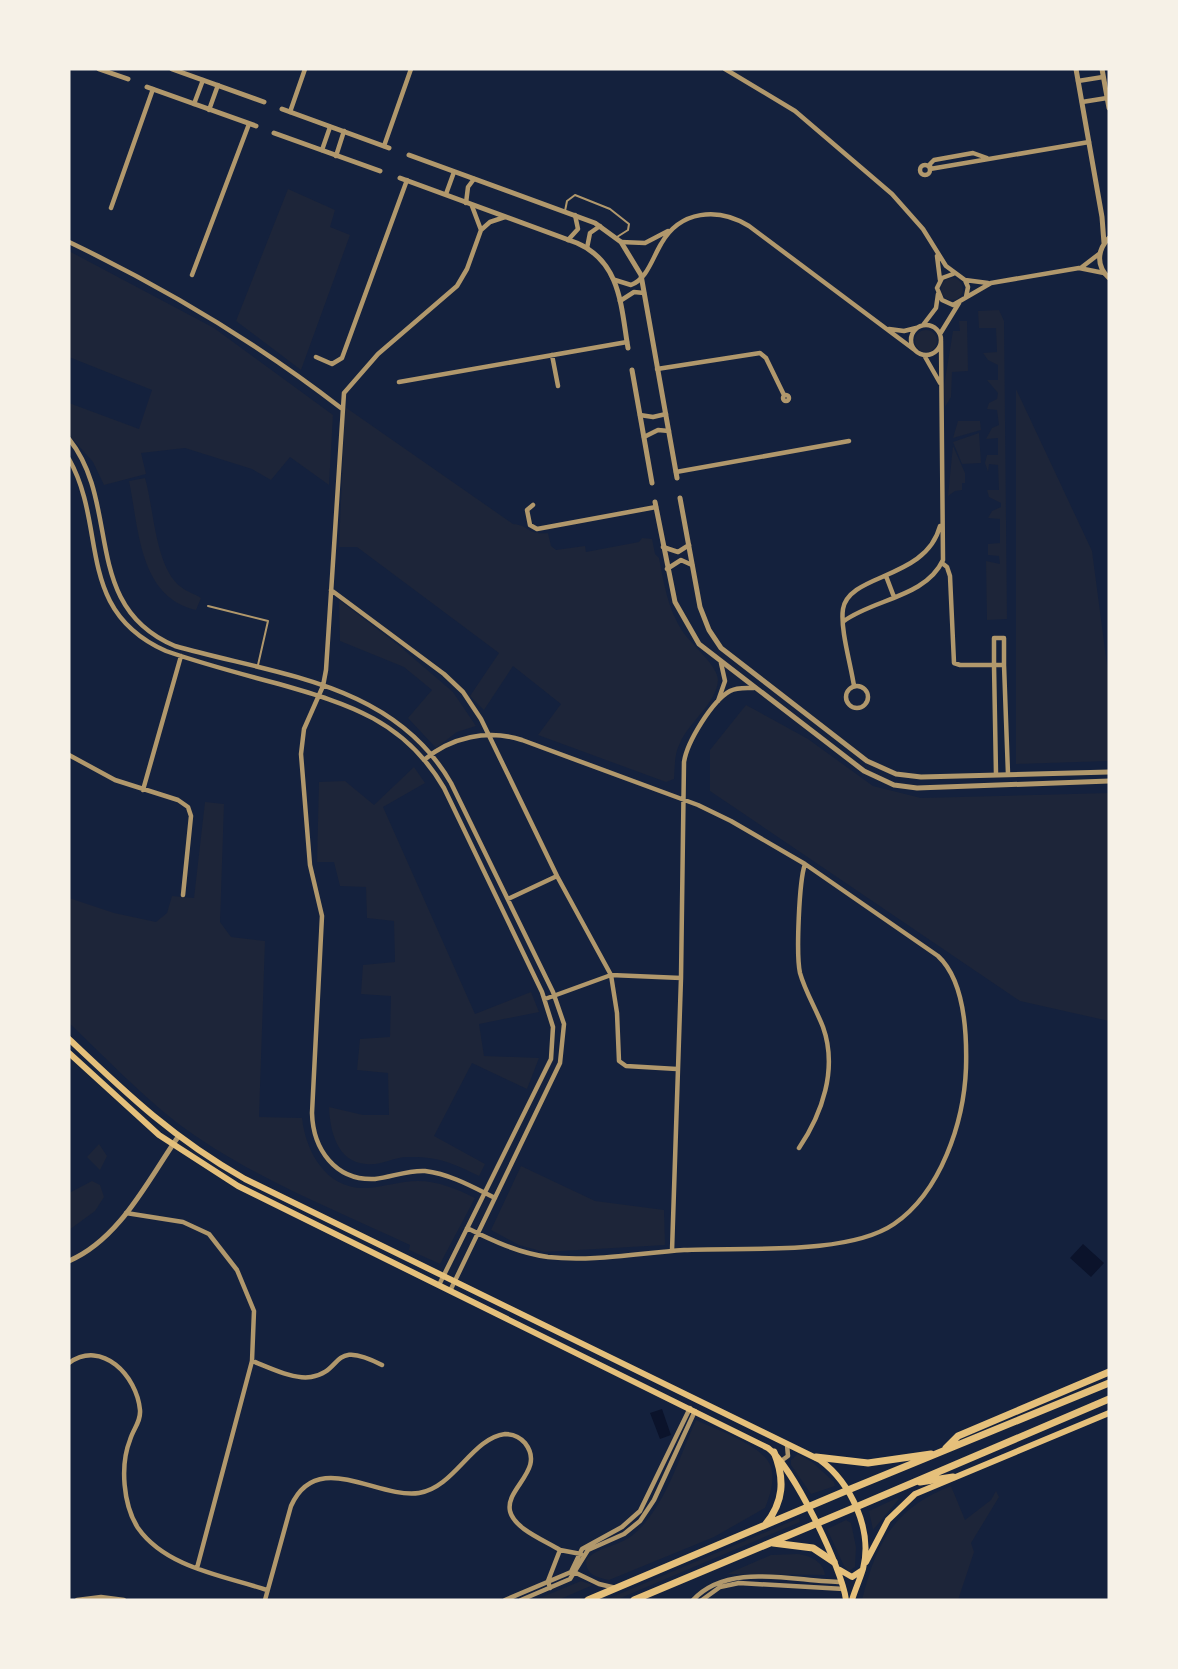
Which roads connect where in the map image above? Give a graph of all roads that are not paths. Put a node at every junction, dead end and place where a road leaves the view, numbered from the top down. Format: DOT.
graph roads {
  1 [pos="99,69"];
  2 [pos="172,69"];
  3 [pos="305,69"];
  4 [pos="411,69"];
  5 [pos="724,69"];
  6 [pos="1076,69"];
  7 [pos="1102,69"];
  8 [pos="1103,78"];
  9 [pos="128,79"];
  10 [pos="203,80"];
  11 [pos="1078,81"];
  12 [pos="218,85"];
  13 [pos="150,88"];
  14 [pos="1107,98"];
  15 [pos="264,102"];
  16 [pos="1082,102"];
  17 [pos="194,104"];
  18 [pos="1109,108"];
  19 [pos="282,109"];
  20 [pos="209,110"];
  21 [pos="290,112"];
  22 [pos="249,124"];
  23 [pos="256,126"];
  24 [pos="330,126"];
  25 [pos="344,131"];
  26 [pos="274,133"];
  27 [pos="1089,142"];
  28 [pos="386,147"];
  29 [pos="322,150"];
  30 [pos="409,155"];
  31 [pos="336,156"];
  32 [pos="930,169"];
  33 [pos="380,171"];
  34 [pos="454,172"];
  35 [pos="400,178"];
  36 [pos="474,179"];
  37 [pos="407,180"];
  38 [pos="446,195"];
  39 [pos="469,204"];
  40 [pos="111,208"];
  41 [pos="565,211"];
  42 [pos="575,214"];
  43 [pos="505,217"];
  44 [pos="600,225"];
  45 [pos="673,228"];
  46 [pos="481,230"];
  47 [pos="568,240"];
  48 [pos="619,240"];
  49 [pos="1107,241"];
  50 [pos="69,242"];
  51 [pos="587,248"];
  52 [pos="937,254"];
  53 [pos="1100,254"];
  54 [pos="1079,268"];
  55 [pos="192,275"];
  56 [pos="958,275"];
  57 [pos="1107,276"];
  58 [pos="642,279"];
  59 [pos="615,280"];
  60 [pos="940,280"];
  61 [pos="965,280"];
  62 [pos="991,283"];
  63 [pos="644,293"];
  64 [pos="938,294"];
  65 [pos="966,297"];
  66 [pos="620,301"];
  67 [pos="959,303"];
  68 [pos="884,327"];
  69 [pos="921,327"];
  70 [pos="940,334"];
  71 [pos="941,341"];
  72 [pos="628,345"];
  73 [pos="916,351"];
  74 [pos="552,355"];
  75 [pos="924,355"];
  76 [pos="316,357"];
  77 [pos="657,369"];
  78 [pos="632,370"];
  79 [pos="399,382"];
  80 [pos="940,383"];
  81 [pos="558,386"];
  82 [pos="784,395"];
  83 [pos="341,408"];
  84 [pos="666,414"];
  85 [pos="640,415"];
  86 [pos="669,431"];
  87 [pos="644,437"];
  88 [pos="69,439"];
  89 [pos="849,441"];
  90 [pos="69,459"];
  91 [pos="676,472"];
  92 [pos="677,478"];
  93 [pos="652,483"];
  94 [pos="680,498"];
  95 [pos="656,504"];
  96 [pos="533,505"];
  97 [pos="941,524"];
  98 [pos="689,544"];
  99 [pos="663,547"];
  100 [pos="107,559"];
  101 [pos="96,560"];
  102 [pos="942,563"];
  103 [pos="692,565"];
  104 [pos="667,569"];
  105 [pos="886,576"];
  106 [pos="331,590"];
  107 [pos="894,597"];
  108 [pos="208,606"];
  109 [pos="844,621"];
  110 [pos="181,656"];
  111 [pos="721,663"];
  112 [pos="994,665"];
  113 [pos="1004,665"];
  114 [pos="257,668"];
  115 [pos="323,686"];
  116 [pos="854,686"];
  117 [pos="754,688"];
  118 [pos="317,695"];
  119 [pos="717,703"];
  120 [pos="489,733"];
  121 [pos="431,754"];
  122 [pos="69,755"];
  123 [pos="424,760"];
  124 [pos="1109,772"];
  125 [pos="996,774"];
  126 [pos="1008,774"];
  127 [pos="1109,781"];
  128 [pos="143,790"];
  129 [pos="683,799"];
  130 [pos="805,864"];
  131 [pos="557,876"];
  132 [pos="498,878"];
  133 [pos="489,883"];
  134 [pos="183,895"];
  135 [pos="508,899"];
  136 [pos="610,975"];
  137 [pos="681,978"];
  138 [pos="554,995"];
  139 [pos="545,999"];
  140 [pos="69,1039"];
  141 [pos="69,1053"];
  142 [pos="677,1070"];
  143 [pos="178,1137"];
  144 [pos="173,1146"];
  145 [pos="799,1148"];
  146 [pos="485,1194"];
  147 [pos="495,1198"];
  148 [pos="126,1213"];
  149 [pos="467,1228"];
  150 [pos="478,1233"];
  151 [pos="672,1251"];
  152 [pos="69,1261"];
  153 [pos="444,1275"];
  154 [pos="455,1281"];
  155 [pos="439,1285"];
  156 [pos="450,1291"];
  157 [pos="252,1361"];
  158 [pos="69,1363"];
  159 [pos="382,1365"];
  160 [pos="1109,1372"];
  161 [pos="1109,1383"];
  162 [pos="1109,1399"];
  163 [pos="693,1409"];
  164 [pos="1109,1413"];
  165 [pos="786,1444"];
  166 [pos="774,1452"];
  167 [pos="942,1452"];
  168 [pos="816,1457"];
  169 [pos="781,1461"];
  170 [pos="953,1477"];
  171 [pos="909,1484"];
  172 [pos="848,1490"];
  173 [pos="856,1507"];
  174 [pos="807,1508"];
  175 [pos="815,1524"];
  176 [pos="765,1526"];
  177 [pos="771,1542"];
  178 [pos="560,1550"];
  179 [pos="581,1554"];
  180 [pos="834,1562"];
  181 [pos="198,1568"];
  182 [pos="863,1568"];
  183 [pos="574,1573"];
  184 [pos="548,1581"];
  185 [pos="794,1583"];
  186 [pos="843,1585"];
  187 [pos="550,1588"];
  188 [pos="616,1588"];
  189 [pos="267,1590"];
  190 [pos="77,1600"];
  191 [pos="124,1600"];
  192 [pos="265,1600"];
  193 [pos="505,1600"];
  194 [pos="521,1600"];
  195 [pos="588,1600"];
  196 [pos="634,1600"];
  197 [pos="693,1600"];
  198 [pos="702,1600"];
  199 [pos="846,1600"];
  200 [pos="852,1600"];
  1 -- 9 [label="street"];
  2 -- 10 [label="street"];
  3 -- 21 [label="street"];
  4 -- 28 [label="street"];
  5 -- 52 [label="street"];
  6 -- 11 [label="street"];
  7 -- 8 [label="street"];
  8 -- 11 [label="street"];
  8 -- 14 [label="street"];
  10 -- 12 [label="street"];
  10 -- 17 [label="street"];
  11 -- 16 [label="street"];
  12 -- 15 [label="street"];
  12 -- 20 [label="street"];
  13 -- 17 [label="street"];
  13 -- 40 [label="street"];
  14 -- 16 [label="street"];
  14 -- 18 [label="street"];
  16 -- 27 [label="street"];
  17 -- 20 [label="street"];
  19 -- 21 [label="street"];
  20 -- 22 [label="street"];
  21 -- 24 [label="street"];
  22 -- 23 [label="street"];
  22 -- 55 [label="street"];
  24 -- 25 [label="street"];
  24 -- 29 [label="street"];
  25 -- 28 [label="street"];
  25 -- 31 [label="street"];
  26 -- 29 [label="street"];
  27 -- 32 [label="street"];
  27 -- 49 [label="street"];
  29 -- 31 [label="street"];
  30 -- 34 [label="street"];
  31 -- 33 [label="street"];
  34 -- 36 [label="street"];
  34 -- 38 [label="street"];
  35 -- 37 [label="street"];
  36 -- 39 [label="street"];
  36 -- 41 [label="street"];
  37 -- 38 [label="street"];
  37 -- 76 [label="street"];
  38 -- 39 [label="street"];
  39 -- 43 [label="street"];
  39 -- 46 [label="street"];
  41 -- 42 [label="street"];
  41 -- 48 [label="lane"];
  42 -- 44 [label="street"];
  42 -- 47 [label="street"];
  43 -- 46 [label="street"];
  43 -- 47 [label="street"];
  44 -- 48 [label="street"];
  44 -- 51 [label="street"];
  45 -- 48 [label="street"];
  45 -- 58 [label="street"];
  45 -- 68 [label="street"];
  46 -- 83 [label="street"];
  47 -- 51 [label="street"];
  48 -- 58 [label="street"];
  49 -- 53 [label="street"];
  50 -- 83 [label="street"];
  51 -- 59 [label="street"];
  52 -- 56 [label="street"];
  52 -- 60 [label="street"];
  53 -- 54 [label="street"];
  53 -- 57 [label="street"];
  54 -- 57 [label="street"];
  54 -- 62 [label="street"];
  56 -- 60 [label="street"];
  56 -- 61 [label="street"];
  58 -- 59 [label="street"];
  58 -- 63 [label="street"];
  59 -- 66 [label="street"];
  60 -- 64 [label="street"];
  61 -- 62 [label="street"];
  61 -- 65 [label="street"];
  62 -- 65 [label="street"];
  63 -- 66 [label="street"];
  63 -- 77 [label="street"];
  64 -- 67 [label="street"];
  64 -- 69 [label="street"];
  65 -- 67 [label="street"];
  66 -- 72 [label="street"];
  67 -- 70 [label="street"];
  68 -- 69 [label="street"];
  68 -- 73 [label="street"];
  69 -- 70 [label="street"];
  69 -- 73 [label="street"];
  70 -- 71 [label="street"];
  71 -- 75 [label="street"];
  71 -- 80 [label="street"];
  72 -- 74 [label="street"];
  73 -- 75 [label="street"];
  74 -- 79 [label="street"];
  74 -- 81 [label="street"];
  75 -- 80 [label="street"];
  77 -- 82 [label="street"];
  77 -- 84 [label="street"];
  78 -- 85 [label="street"];
  80 -- 97 [label="street"];
  83 -- 106 [label="street"];
  84 -- 85 [label="street"];
  84 -- 86 [label="street"];
  85 -- 87 [label="street"];
  86 -- 87 [label="street"];
  86 -- 91 [label="street"];
  87 -- 93 [label="street"];
  88 -- 100 [label="street"];
  89 -- 91 [label="street"];
  90 -- 101 [label="street"];
  91 -- 92 [label="street"];
  94 -- 98 [label="street"];
  95 -- 96 [label="street"];
  95 -- 99 [label="street"];
  97 -- 102 [label="street"];
  97 -- 105 [label="street"];
  98 -- 99 [label="street"];
  98 -- 103 [label="street"];
  99 -- 104 [label="street"];
  100 -- 101 [label="street"];
  100 -- 114 [label="street"];
  101 -- 110 [label="street"];
  102 -- 107 [label="street"];
  102 -- 112 [label="street"];
  103 -- 104 [label="street"];
  103 -- 125 [label="street"];
  104 -- 111 [label="street"];
  105 -- 107 [label="street"];
  105 -- 109 [label="street"];
  106 -- 115 [label="street"];
  106 -- 120 [label="street"];
  107 -- 109 [label="street"];
  108 -- 114 [label="lane"];
  109 -- 116 [label="street"];
  110 -- 118 [label="street"];
  110 -- 128 [label="street"];
  111 -- 117 [label="street"];
  111 -- 119 [label="street"];
  112 -- 113 [label="street"];
  112 -- 113 [label="street"];
  112 -- 125 [label="street"];
  113 -- 126 [label="street"];
  114 -- 115 [label="street"];
  115 -- 118 [label="street"];
  115 -- 121 [label="street"];
  116 -- 116 [label="street"];
  117 -- 119 [label="street"];
  117 -- 127 [label="street"];
  118 -- 123 [label="street"];
  118 -- 146 [label="street"];
  119 -- 129 [label="street"];
  120 -- 121 [label="street"];
  120 -- 129 [label="street"];
  120 -- 131 [label="street"];
  121 -- 123 [label="street"];
  121 -- 132 [label="street"];
  122 -- 128 [label="street"];
  123 -- 133 [label="street"];
  124 -- 126 [label="street"];
  125 -- 126 [label="street"];
  128 -- 134 [label="street"];
  129 -- 130 [label="street"];
  129 -- 137 [label="street"];
  130 -- 145 [label="street"];
  130 -- 151 [label="street"];
  131 -- 135 [label="street"];
  131 -- 136 [label="street"];
  132 -- 133 [label="street"];
  132 -- 135 [label="street"];
  133 -- 139 [label="street"];
  135 -- 138 [label="street"];
  136 -- 137 [label="street"];
  136 -- 138 [label="street"];
  136 -- 142 [label="street"];
  137 -- 142 [label="street"];
  138 -- 139 [label="street"];
  138 -- 147 [label="street"];
  139 -- 146 [label="street"];
  140 -- 143 [label="main road"];
  141 -- 144 [label="main road"];
  142 -- 151 [label="street"];
  143 -- 144 [label="street"];
  143 -- 153 [label="main road"];
  144 -- 148 [label="street"];
  144 -- 155 [label="main road"];
  146 -- 147 [label="street"];
  146 -- 149 [label="street"];
  147 -- 150 [label="street"];
  148 -- 152 [label="street"];
  148 -- 157 [label="street"];
  149 -- 150 [label="street"];
  149 -- 153 [label="street"];
  150 -- 151 [label="street"];
  150 -- 154 [label="street"];
  153 -- 154 [label="main road"];
  153 -- 155 [label="street"];
  154 -- 156 [label="street"];
  154 -- 165 [label="main road"];
  155 -- 156 [label="main road"];
  156 -- 163 [label="main road"];
  157 -- 159 [label="street"];
  157 -- 181 [label="street"];
  158 -- 181 [label="street"];
  160 -- 167 [label="main road"];
  161 -- 167 [label="main road"];
  162 -- 171 [label="main road"];
  163 -- 166 [label="main road"];
  163 -- 179 [label="street"];
  164 -- 170 [label="main road"];
  165 -- 168 [label="main road"];
  165 -- 169 [label="street"];
  166 -- 169 [label="main road"];
  166 -- 176 [label="main road"];
  167 -- 168 [label="main road"];
  167 -- 172 [label="main road"];
  168 -- 172 [label="main road"];
  169 -- 174 [label="main road"];
  170 -- 171 [label="main road"];
  170 -- 182 [label="main road"];
  171 -- 173 [label="main road"];
  172 -- 173 [label="main road"];
  172 -- 174 [label="main road"];
  173 -- 175 [label="main road"];
  173 -- 182 [label="main road"];
  174 -- 175 [label="main road"];
  174 -- 176 [label="main road"];
  175 -- 177 [label="main road"];
  175 -- 180 [label="main road"];
  176 -- 188 [label="main road"];
  177 -- 180 [label="main road"];
  177 -- 196 [label="main road"];
  178 -- 179 [label="street"];
  178 -- 184 [label="street"];
  178 -- 189 [label="street"];
  179 -- 183 [label="street"];
  180 -- 182 [label="main road"];
  180 -- 186 [label="main road"];
  181 -- 189 [label="street"];
  182 -- 200 [label="main road"];
  183 -- 184 [label="street"];
  183 -- 187 [label="street"];
  183 -- 188 [label="street"];
  184 -- 187 [label="street"];
  184 -- 193 [label="street"];
  185 -- 186 [label="street"];
  185 -- 197 [label="street"];
  185 -- 198 [label="street"];
  186 -- 199 [label="main road"];
  187 -- 194 [label="street"];
  188 -- 195 [label="main road"];
  189 -- 192 [label="street"];
  190 -- 191 [label="street"];
}
